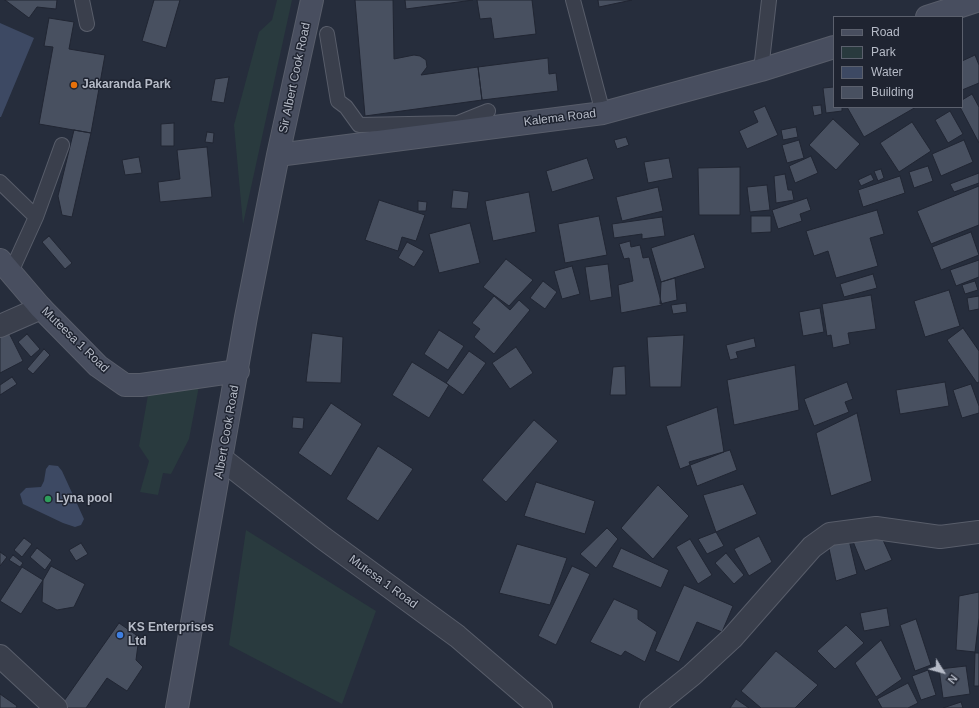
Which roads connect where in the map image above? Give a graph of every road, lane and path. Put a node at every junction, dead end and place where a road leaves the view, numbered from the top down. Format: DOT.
graph roads {
  1 [pos="82,0"];
  2 [pos="312,0"];
  3 [pos="573,0"];
  4 [pos="769,0"];
  5 [pos="979,0"];
  6 [pos="930,16"];
  7 [pos="87,24"];
  8 [pos="327,34"];
  9 [pos="833,47"];
  10 [pos="761,70"];
  11 [pos="488,111"];
  12 [pos="602,113"];
  13 [pos="458,123"];
  14 [pos="505,126"];
  15 [pos="62,145"];
  16 [pos="278,155"];
  17 [pos="0,182"];
  18 [pos="36,217"];
  19 [pos="6,266"];
  20 [pos="41,308"];
  21 [pos="0,326"];
  22 [pos="238,371"];
  23 [pos="222,459"];
  24 [pos="979,532"];
  25 [pos="0,656"];
  26 [pos="56,708"];
  27 [pos="177,708"];
  28 [pos="541,708"];
  29 [pos="651,708"];
  1 -- 7 [label="lane"];
  2 -- 16 [label="street, Sir Albert Cook Road"];
  3 -- 12 [label="lane"];
  4 -- 10 [label="lane"];
  5 -- 6 [label="street"];
  8 -- 13 [label="lane"];
  9 -- 10 [label="street, Kalema Road"];
  10 -- 12 [label="street, Kalema Road"];
  11 -- 13 [label="lane"];
  12 -- 14 [label="street, Kalema Road"];
  13 -- 14 [label="lane"];
  14 -- 16 [label="street, Kalema Road"];
  15 -- 18 [label="lane"];
  16 -- 22 [label="street, Albert Cook Road"];
  17 -- 18 [label="lane"];
  18 -- 19 [label="lane"];
  19 -- 20 [label="street, Muteesa 1 Road"];
  20 -- 21 [label="street"];
  20 -- 22 [label="street, Muteesa 1 Road"];
  22 -- 23 [label="street, Albert Cook Road"];
  23 -- 27 [label="street, Albert Cook Road"];
  23 -- 28 [label="street, Mutesa 1 Road"];
  24 -- 29 [label="street"];
  25 -- 26 [label="street"];
}
